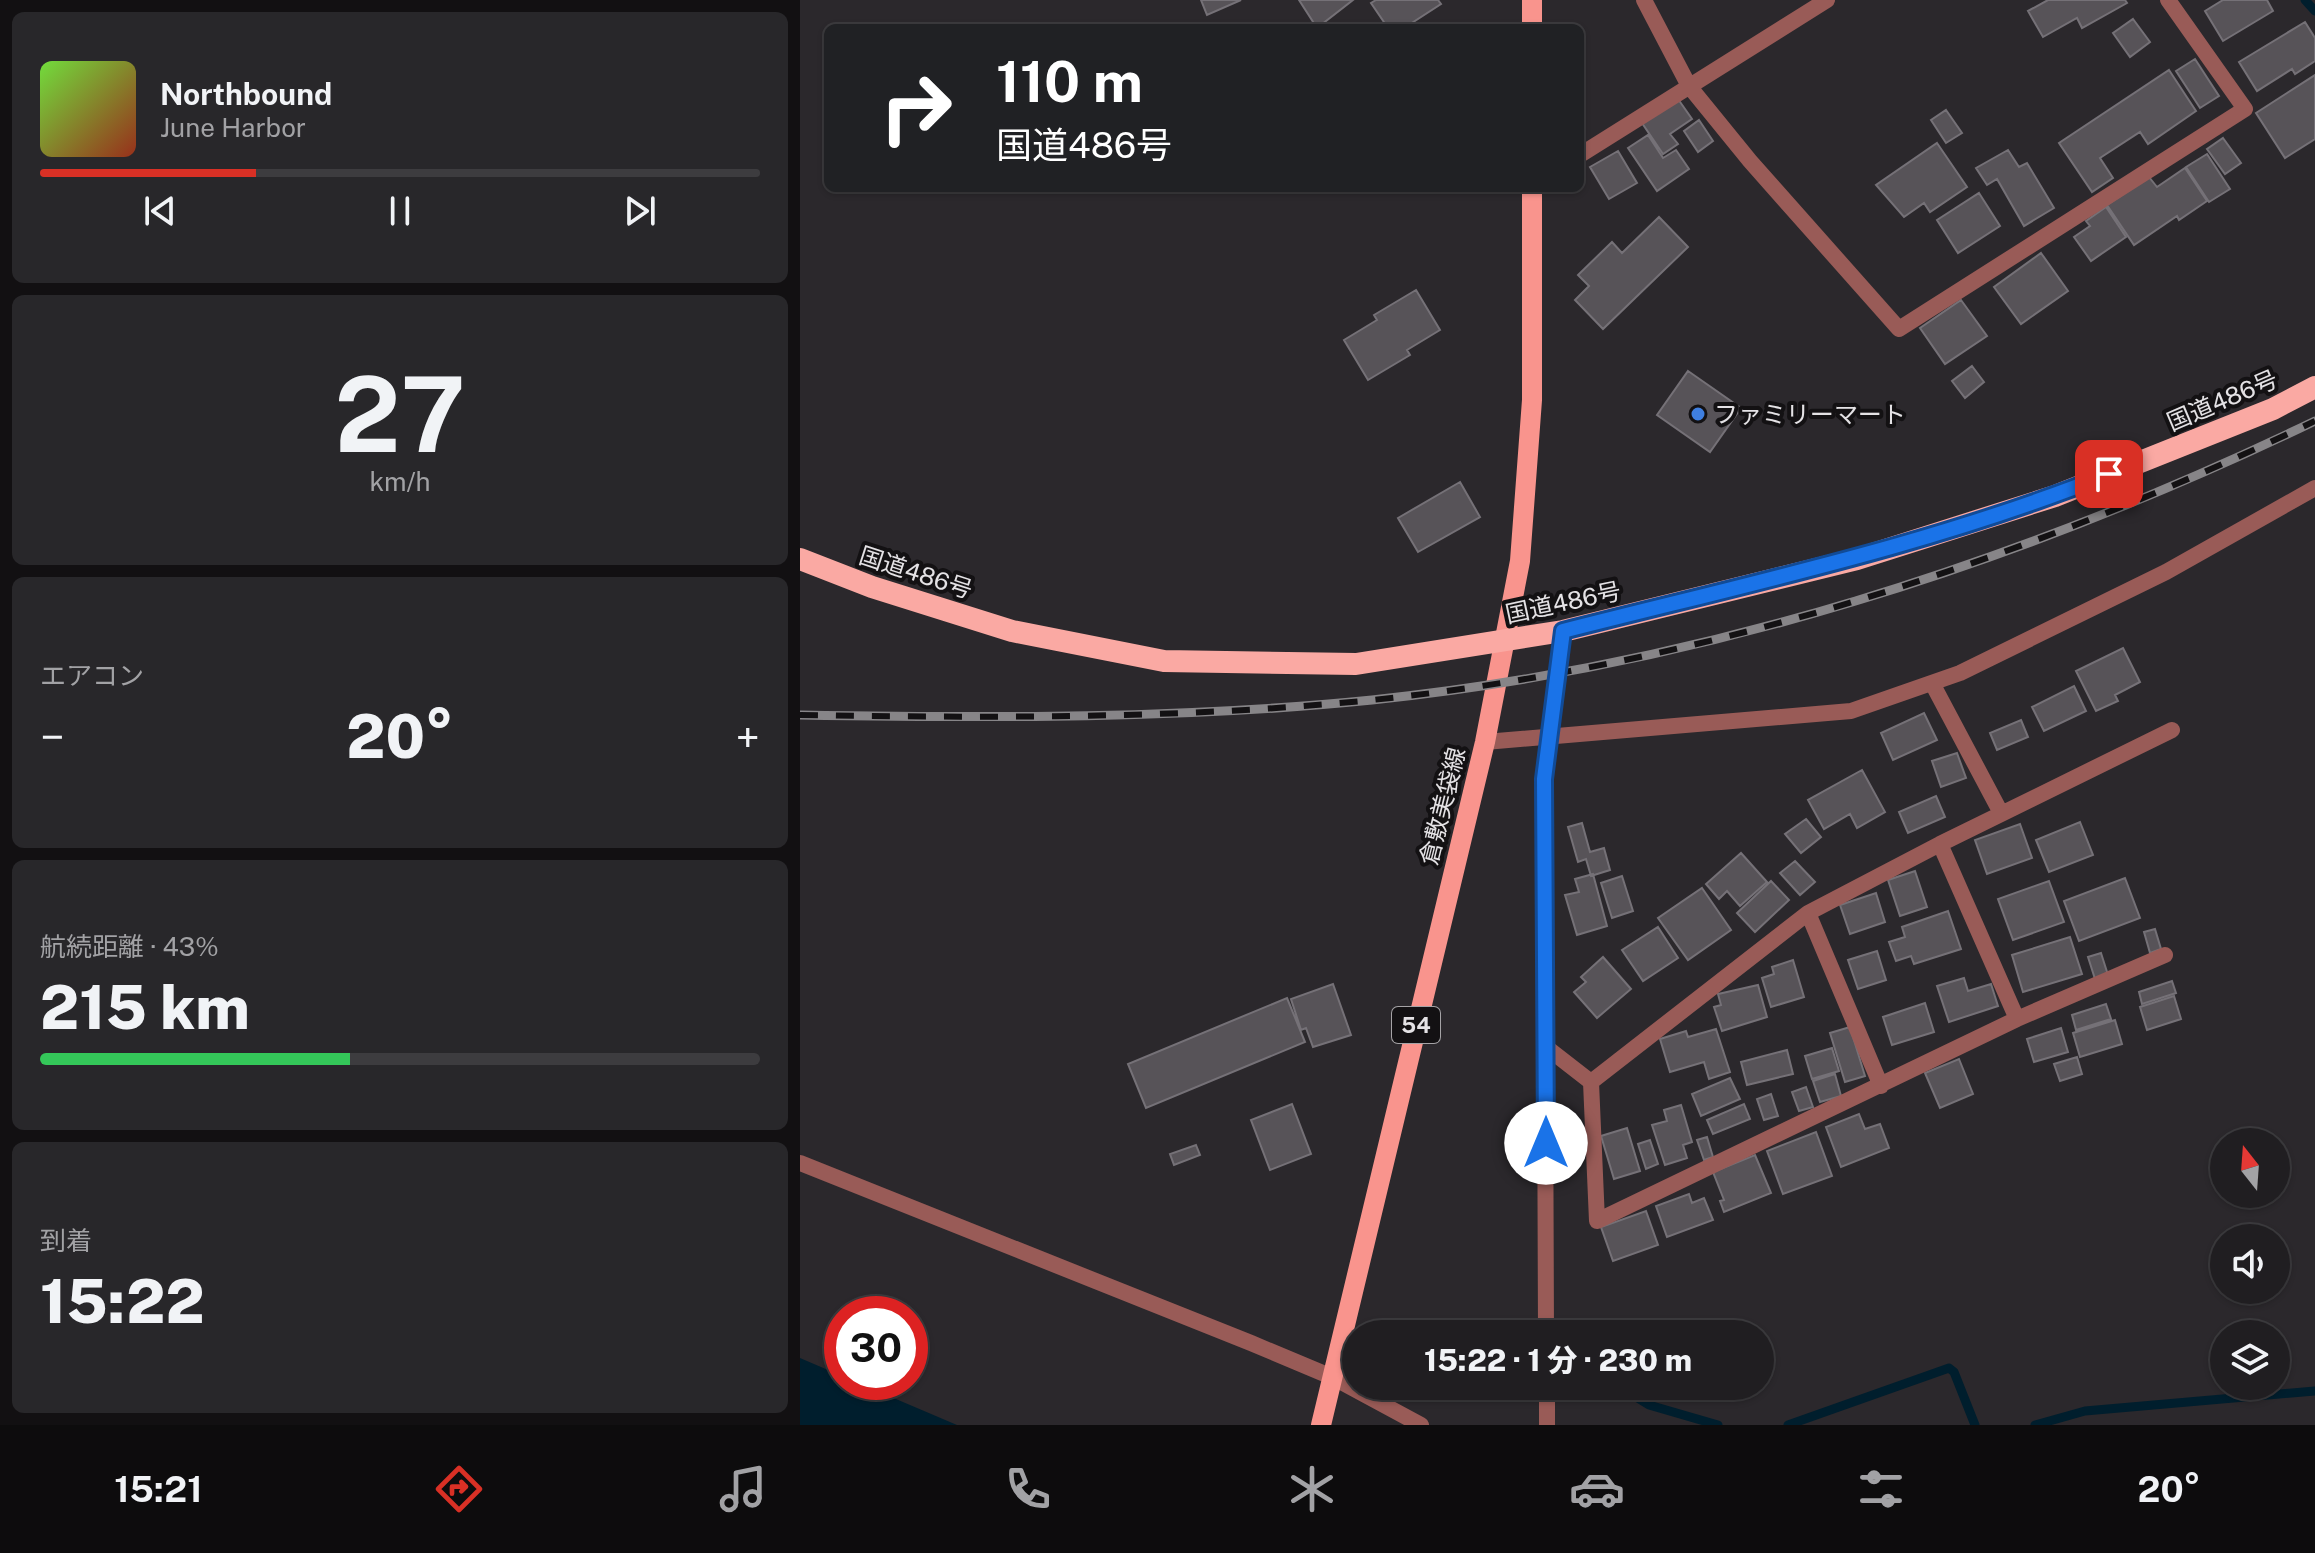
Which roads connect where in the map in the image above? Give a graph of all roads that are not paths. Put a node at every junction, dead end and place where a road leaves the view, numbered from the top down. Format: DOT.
graph roads {
  1 [pos="1532,0"];
  2 [pos="1644,0"];
  3 [pos="1827,0"];
  4 [pos="2168,0"];
  5 [pos="1532,24"];
  6 [pos="1689,86"];
  7 [pos="1584,152"];
  8 [pos="1532,192"];
  9 [pos="2315,387"];
  10 [pos="2315,488"];
  11 [pos="800,559"];
  12 [pos="1563,631"];
  13 [pos="1503,642"];
  14 [pos="1932,683"];
  15 [pos="2172,730"];
  16 [pos="1550,738"];
  17 [pos="1485,742"];
  18 [pos="2001,813"];
  19 [pos="1940,844"];
  20 [pos="1808,913"];
  21 [pos="2165,955"];
  22 [pos="2017,1019"];
  23 [pos="1546,1047"];
  24 [pos="1591,1082"];
  25 [pos="1881,1086"];
  26 [pos="800,1163"];
  27 [pos="1546,1320"];
  28 [pos="1332,1377"];
  29 [pos="1547,1400"];
  30 [pos="1323,1416"];
  31 [pos="1421,1425"];
  32 [pos="1547,1425"];
  1 -- 5 [label="main road"];
  2 -- 6 [label="street"];
  3 -- 6 [label="street"];
  4 -- 6 [label="street"];
  6 -- 7 [label="street"];
  8 -- 13 [label="main road, 倉敷美袋線 / 54"];
  9 -- 12 [label="highway, 国道486号"];
  10 -- 14 [label="street"];
  11 -- 13 [label="highway, 国道486号"];
  12 -- 13 [label="highway, 国道486号"];
  12 -- 16 [label="street"];
  13 -- 17 [label="main road, 倉敷美袋線 / 54"];
  14 -- 16 [label="street"];
  14 -- 18 [label="street"];
  15 -- 18 [label="street"];
  16 -- 17 [label="street"];
  16 -- 23 [label="street"];
  17 -- 28 [label="main road, 倉敷美袋線 / 54"];
  18 -- 19 [label="street"];
  19 -- 20 [label="street"];
  19 -- 22 [label="street"];
  20 -- 24 [label="street"];
  20 -- 25 [label="street"];
  21 -- 22 [label="street"];
  22 -- 25 [label="street"];
  23 -- 24 [label="street"];
  23 -- 27 [label="street"];
  24 -- 25 [label="street"];
  26 -- 28 [label="street"];
  28 -- 30 [label="main road, 倉敷美袋線 / 54"];
  28 -- 31 [label="street"];
  29 -- 32 [label="street"];
}
